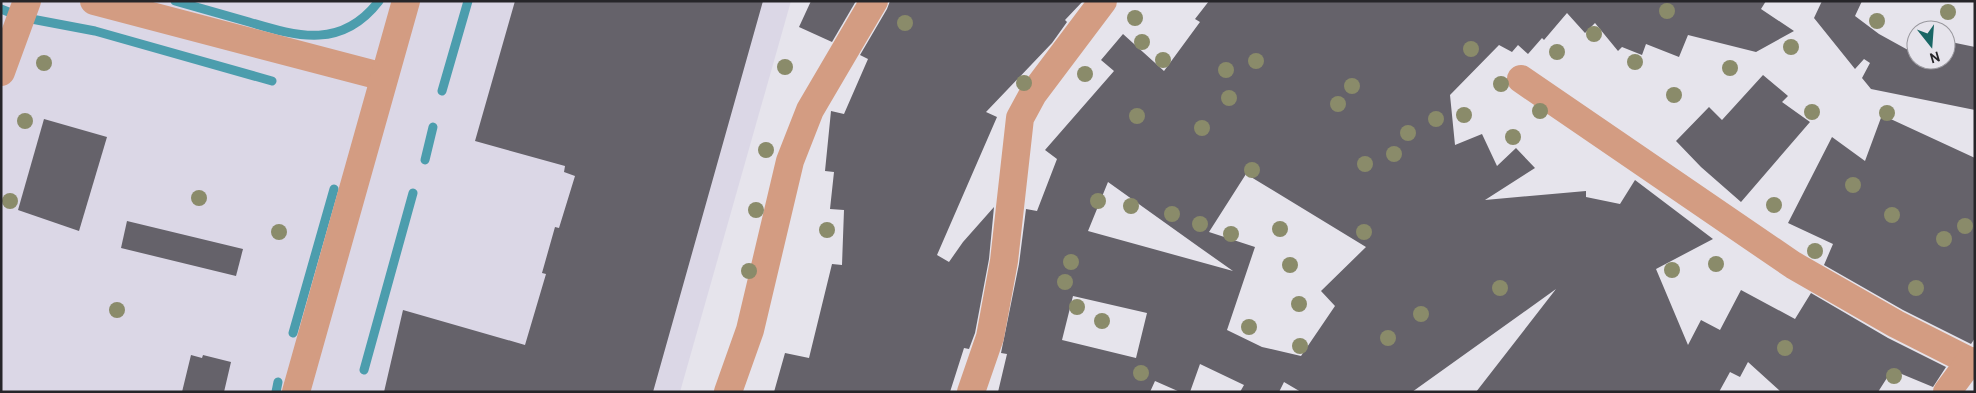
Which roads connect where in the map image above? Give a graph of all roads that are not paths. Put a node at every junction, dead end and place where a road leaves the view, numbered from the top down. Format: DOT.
graph roads {
  1 [pos="94,1"];
  2 [pos="406,1"];
  3 [pos="874,1"];
  4 [pos="1103,1"];
  5 [pos="22,13"];
  6 [pos="1,72"];
  7 [pos="384,77"];
  8 [pos="1521,79"];
  9 [pos="1972,363"];
  10 [pos="296,392"];
  11 [pos="728,392"];
  12 [pos="971,392"];
  13 [pos="1947,392"];
  1 -- 7 [label="street"];
  2 -- 7 [label="street"];
  3 -- 11 [label="street"];
  4 -- 12 [label="street"];
  5 -- 6 [label="street"];
  7 -- 10 [label="street"];
  8 -- 9 [label="street"];
  9 -- 13 [label="street"];
}
